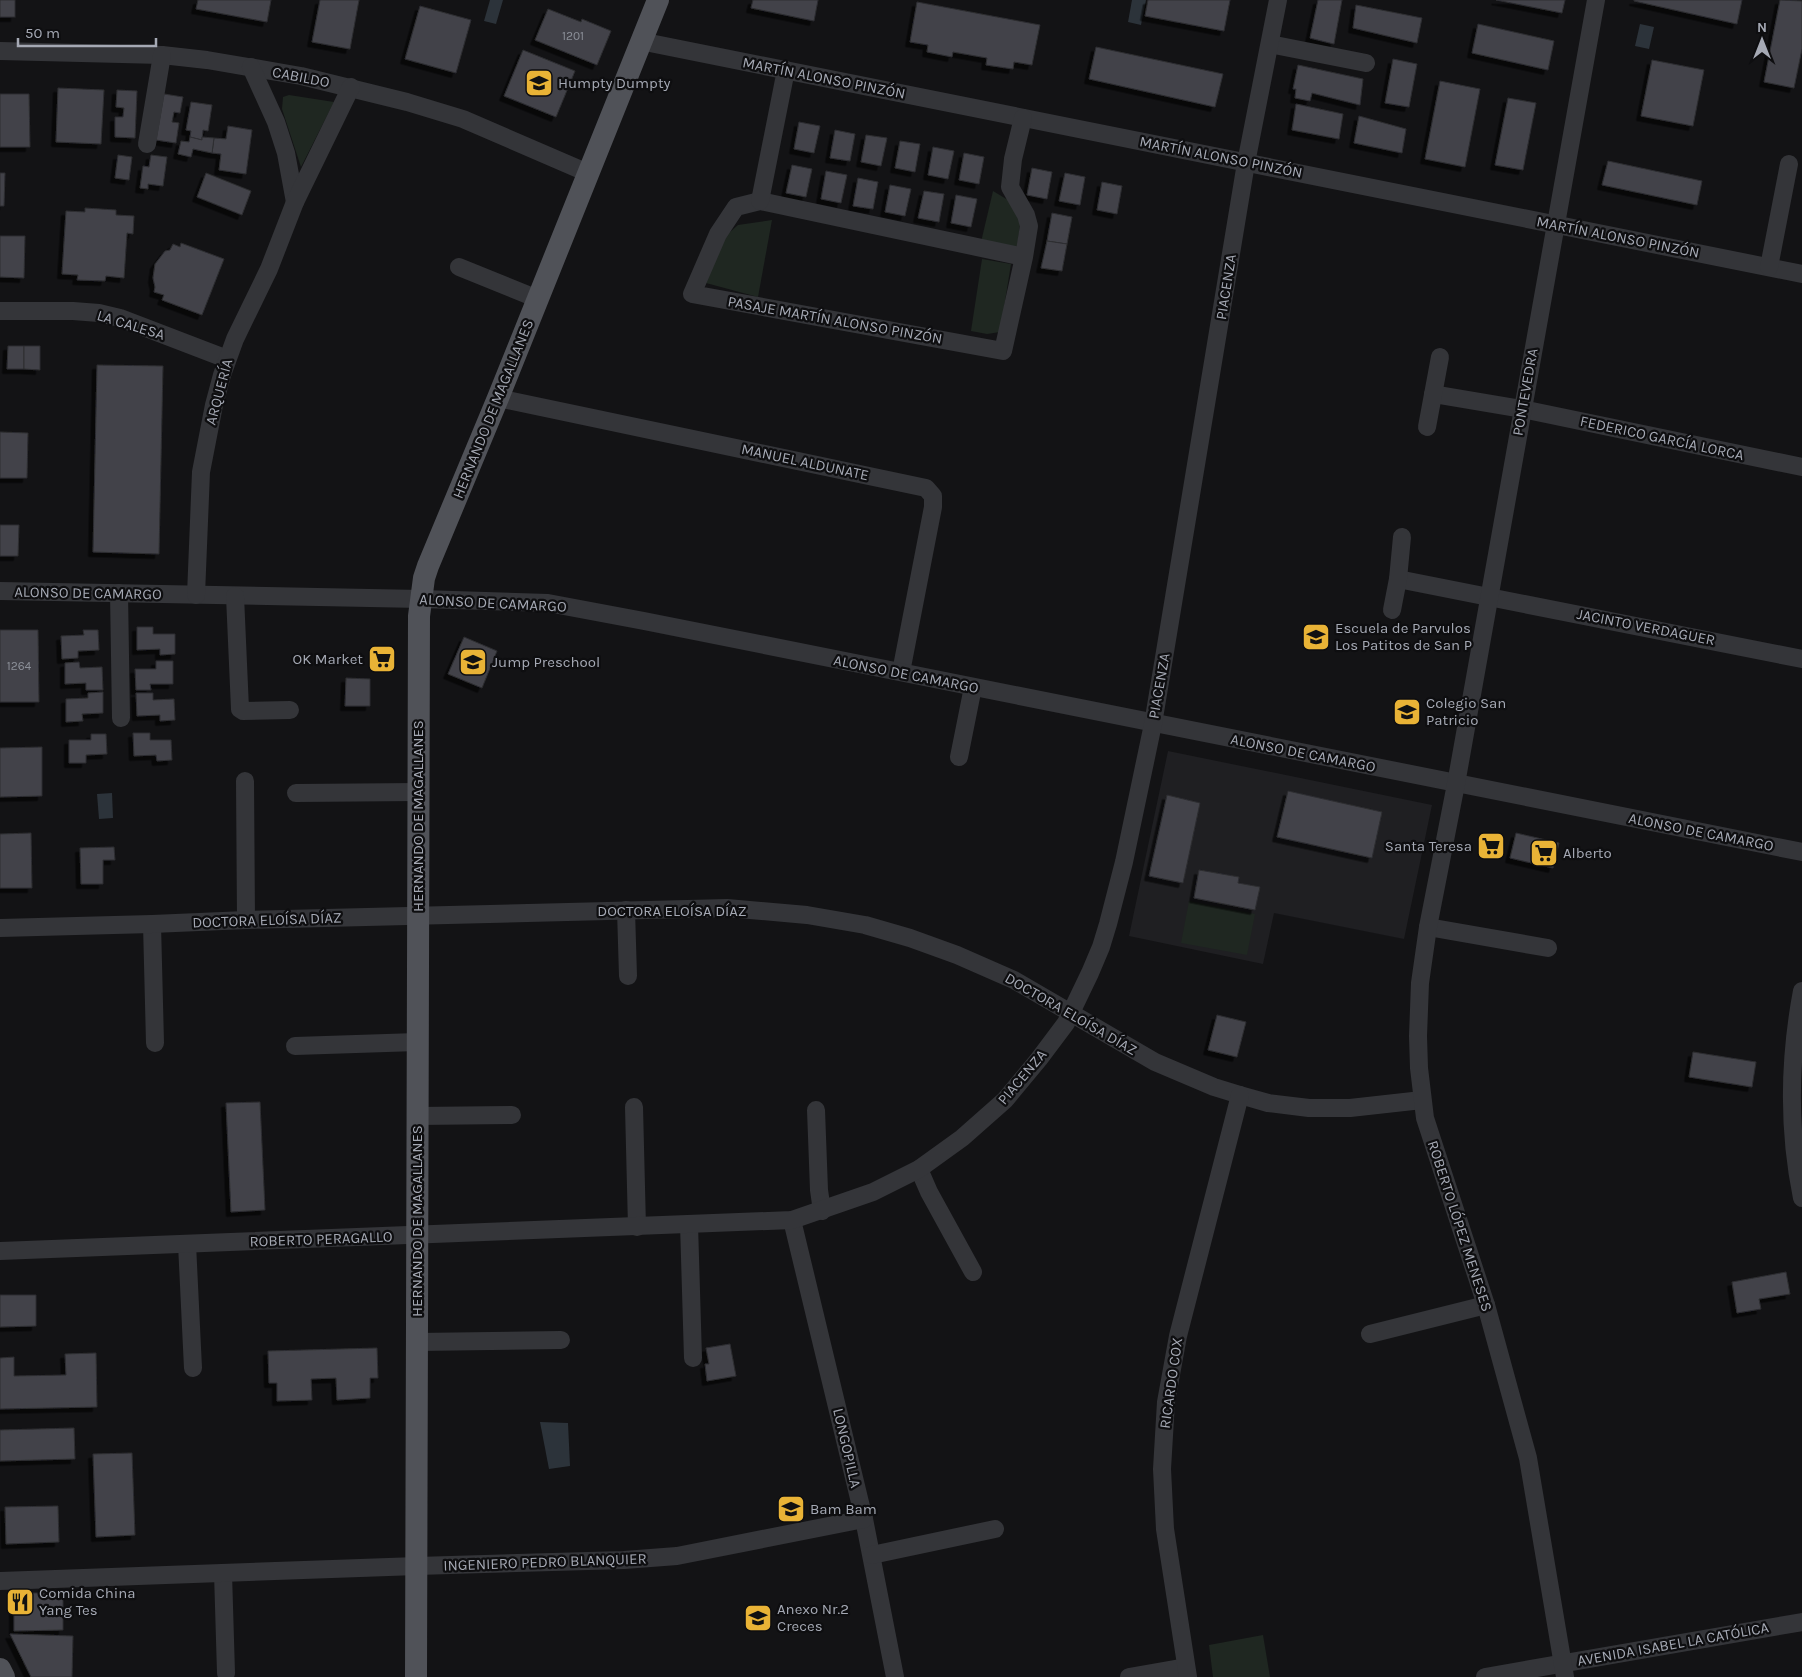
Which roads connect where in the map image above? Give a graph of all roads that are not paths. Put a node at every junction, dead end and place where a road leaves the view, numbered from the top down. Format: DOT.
graph roads {
  1 [pos="658,0"];
  2 [pos="1278,0"];
  3 [pos="1596,0"];
  4 [pos="640,41"];
  5 [pos="1270,44"];
  6 [pos="0,51"];
  7 [pos="162,55"];
  8 [pos="1366,63"];
  9 [pos="251,67"];
  10 [pos="786,70"];
  11 [pos="351,87"];
  12 [pos="1023,118"];
  13 [pos="147,144"];
  14 [pos="1246,163"];
  15 [pos="1789,164"];
  16 [pos="588,173"];
  17 [pos="760,201"];
  18 [pos="295,202"];
  19 [pos="1555,224"];
  20 [pos="1024,256"];
  21 [pos="459,267"];
  22 [pos="1769,268"];
  23 [pos="1802,274"];
  24 [pos="538,299"];
  25 [pos="0,311"];
  26 [pos="1440,357"];
  27 [pos="227,359"];
  28 [pos="1433,394"];
  29 [pos="498,398"];
  30 [pos="1522,409"];
  31 [pos="1427,427"];
  32 [pos="1802,467"];
  33 [pos="1402,537"];
  34 [pos="1398,579"];
  35 [pos="0,591"];
  36 [pos="118,594"];
  37 [pos="196,595"];
  38 [pos="235,596"];
  39 [pos="1490,596"];
  40 [pos="421,599"];
  41 [pos="1392,610"];
  42 [pos="1802,659"];
  43 [pos="901,672"];
  44 [pos="974,687"];
  45 [pos="290,710"];
  46 [pos="121,718"];
  47 [pos="1153,724"];
  48 [pos="959,757"];
  49 [pos="245,781"];
  50 [pos="1456,784"];
  51 [pos="418,792"];
  52 [pos="296,793"];
  53 [pos="1802,852"];
  54 [pos="626,910"];
  55 [pos="418,916"];
  56 [pos="246,920"];
  57 [pos="152,924"];
  58 [pos="1428,927"];
  59 [pos="0,928"];
  60 [pos="1548,948"];
  61 [pos="628,976"];
  62 [pos="1802,991"];
  63 [pos="1071,1014"];
  64 [pos="417,1042"];
  65 [pos="156,1043"];
  66 [pos="295,1046"];
  67 [pos="1240,1095"];
  68 [pos="1422,1100"];
  69 [pos="634,1108"];
  70 [pos="816,1110"];
  71 [pos="512,1115"];
  72 [pos="417,1116"];
  73 [pos="920,1168"];
  74 [pos="1802,1198"];
  75 [pos="822,1211"];
  76 [pos="792,1220"];
  77 [pos="689,1224"];
  78 [pos="637,1226"];
  79 [pos="417,1235"];
  80 [pos="187,1244"];
  81 [pos="0,1251"];
  82 [pos="973,1272"];
  83 [pos="1486,1305"];
  84 [pos="1370,1334"];
  85 [pos="561,1340"];
  86 [pos="417,1342"];
  87 [pos="693,1358"];
  88 [pos="193,1368"];
  89 [pos="864,1519"];
  90 [pos="995,1529"];
  91 [pos="872,1555"];
  92 [pos="417,1566"];
  93 [pos="224,1573"];
  94 [pos="0,1581"];
  95 [pos="1802,1622"];
  96 [pos="0,1669"];
  97 [pos="1564,1670"];
  98 [pos="226,1672"];
  99 [pos="1187,1672"];
  100 [pos="4,1677"];
  101 [pos="416,1677"];
  102 [pos="895,1677"];
  103 [pos="1129,1677"];
  104 [pos="1486,1677"];
  1 -- 4 [label="main road, HERNANDO DE MAGALLANES"];
  2 -- 5 [label="street, PIACENZA"];
  3 -- 19 [label="street, PONTEVEDRA"];
  4 -- 10 [label="street, MARTÍN ALONSO PINZÓN"];
  4 -- 16 [label="main road, HERNANDO DE MAGALLANES"];
  5 -- 8 [label="street"];
  5 -- 14 [label="street, PIACENZA"];
  6 -- 7 [label="street, CABILDO"];
  7 -- 9 [label="street, CABILDO"];
  7 -- 13 [label="street"];
  9 -- 11 [label="street, CABILDO"];
  9 -- 18 [label="street"];
  10 -- 12 [label="street, MARTÍN ALONSO PINZÓN"];
  10 -- 17 [label="street"];
  11 -- 16 [label="street, CABILDO"];
  11 -- 18 [label="street, ARQUERÍA"];
  12 -- 14 [label="street, MARTÍN ALONSO PINZÓN"];
  12 -- 20 [label="street, PASAJE MARTÍN ALONSO PINZÓN"];
  14 -- 19 [label="street, MARTÍN ALONSO PINZÓN"];
  14 -- 47 [label="street, PIACENZA"];
  15 -- 22 [label="street"];
  16 -- 24 [label="main road, HERNANDO DE MAGALLANES"];
  17 -- 20 [label="street, PASAJE MARTÍN ALONSO PINZÓN"];
  17 -- 20 [label="street, PASAJE MARTÍN ALONSO PINZÓN"];
  18 -- 27 [label="street, ARQUERÍA"];
  19 -- 22 [label="street, MARTÍN ALONSO PINZÓN"];
  19 -- 30 [label="street, PONTEVEDRA"];
  21 -- 24 [label="street"];
  22 -- 23 [label="street, MARTÍN ALONSO PINZÓN"];
  24 -- 29 [label="main road, HERNANDO DE MAGALLANES"];
  25 -- 27 [label="street, LA CALESA"];
  26 -- 28 [label="street"];
  27 -- 37 [label="street, ARQUERÍA"];
  28 -- 30 [label="street, FEDERICO GARCÍA LORCA"];
  28 -- 31 [label="street"];
  29 -- 40 [label="main road, HERNANDO DE MAGALLANES"];
  29 -- 43 [label="street, MANUEL ALDUNATE"];
  30 -- 32 [label="street, FEDERICO GARCÍA LORCA"];
  30 -- 39 [label="street, PONTEVEDRA"];
  33 -- 34 [label="street"];
  34 -- 39 [label="street, JACINTO VERDAGUER"];
  34 -- 41 [label="street"];
  35 -- 36 [label="street, ALONSO DE CAMARGO"];
  36 -- 37 [label="street, ALONSO DE CAMARGO"];
  36 -- 46 [label="street"];
  37 -- 38 [label="street, ALONSO DE CAMARGO"];
  38 -- 40 [label="street, ALONSO DE CAMARGO"];
  38 -- 45 [label="street"];
  39 -- 42 [label="street, JACINTO VERDAGUER"];
  39 -- 50 [label="street, PONTEVEDRA"];
  40 -- 43 [label="street, ALONSO DE CAMARGO"];
  40 -- 51 [label="main road, HERNANDO DE MAGALLANES"];
  43 -- 44 [label="street, ALONSO DE CAMARGO"];
  44 -- 47 [label="street, ALONSO DE CAMARGO"];
  44 -- 48 [label="street"];
  47 -- 50 [label="street, ALONSO DE CAMARGO"];
  47 -- 63 [label="street, PIACENZA"];
  49 -- 56 [label="street"];
  50 -- 53 [label="street, ALONSO DE CAMARGO"];
  50 -- 58 [label="street, ROBERTO LÓPEZ MENESES"];
  51 -- 52 [label="street"];
  51 -- 55 [label="main road, HERNANDO DE MAGALLANES"];
  54 -- 55 [label="street, DOCTORA ELOÍSA DÍAZ"];
  54 -- 61 [label="street"];
  54 -- 63 [label="street, DOCTORA ELOÍSA DÍAZ"];
  55 -- 56 [label="street, DOCTORA ELOÍSA DÍAZ"];
  55 -- 64 [label="main road, HERNANDO DE MAGALLANES"];
  56 -- 57 [label="street, DOCTORA ELOÍSA DÍAZ"];
  57 -- 59 [label="street, DOCTORA ELOÍSA DÍAZ"];
  57 -- 65 [label="street"];
  58 -- 60 [label="street"];
  58 -- 68 [label="street, ROBERTO LÓPEZ MENESES"];
  62 -- 74 [label="street"];
  63 -- 67 [label="street, DOCTORA ELOÍSA DÍAZ"];
  63 -- 73 [label="street, PIACENZA"];
  64 -- 66 [label="street"];
  64 -- 72 [label="main road, HERNANDO DE MAGALLANES"];
  67 -- 68 [label="street, DOCTORA ELOÍSA DÍAZ"];
  67 -- 99 [label="street, RICARDO COX"];
  68 -- 83 [label="street, ROBERTO LÓPEZ MENESES"];
  69 -- 78 [label="street"];
  70 -- 75 [label="street"];
  71 -- 72 [label="street"];
  72 -- 79 [label="main road, HERNANDO DE MAGALLANES"];
  73 -- 75 [label="street, PIACENZA"];
  73 -- 82 [label="street"];
  75 -- 76 [label="street, PIACENZA"];
  76 -- 77 [label="street, ROBERTO PERAGALLO"];
  76 -- 89 [label="street, LONGOPILLA"];
  77 -- 78 [label="street, ROBERTO PERAGALLO"];
  77 -- 87 [label="street"];
  78 -- 79 [label="street, ROBERTO PERAGALLO"];
  79 -- 80 [label="street, ROBERTO PERAGALLO"];
  79 -- 86 [label="main road, HERNANDO DE MAGALLANES"];
  80 -- 81 [label="street, ROBERTO PERAGALLO"];
  80 -- 88 [label="street"];
  83 -- 84 [label="street"];
  83 -- 97 [label="street, ROBERTO LÓPEZ MENESES"];
  85 -- 86 [label="street"];
  86 -- 92 [label="main road, HERNANDO DE MAGALLANES"];
  89 -- 91 [label="street, LONGOPILLA"];
  89 -- 92 [label="street, INGENIERO PEDRO BLANQUIER"];
  90 -- 91 [label="street"];
  91 -- 102 [label="street, LONGOPILLA"];
  92 -- 93 [label="street, INGENIERO PEDRO BLANQUIER"];
  92 -- 101 [label="main road, HERNANDO DE MAGALLANES"];
  93 -- 94 [label="street, INGENIERO PEDRO BLANQUIER"];
  93 -- 98 [label="street"];
  95 -- 97 [label="street, AVENIDA ISABEL LA CATÓLICA"];
  96 -- 100 [label="main road"];
  97 -- 104 [label="street, AVENIDA ISABEL LA CATÓLICA"];
  99 -- 103 [label="street"];
}
